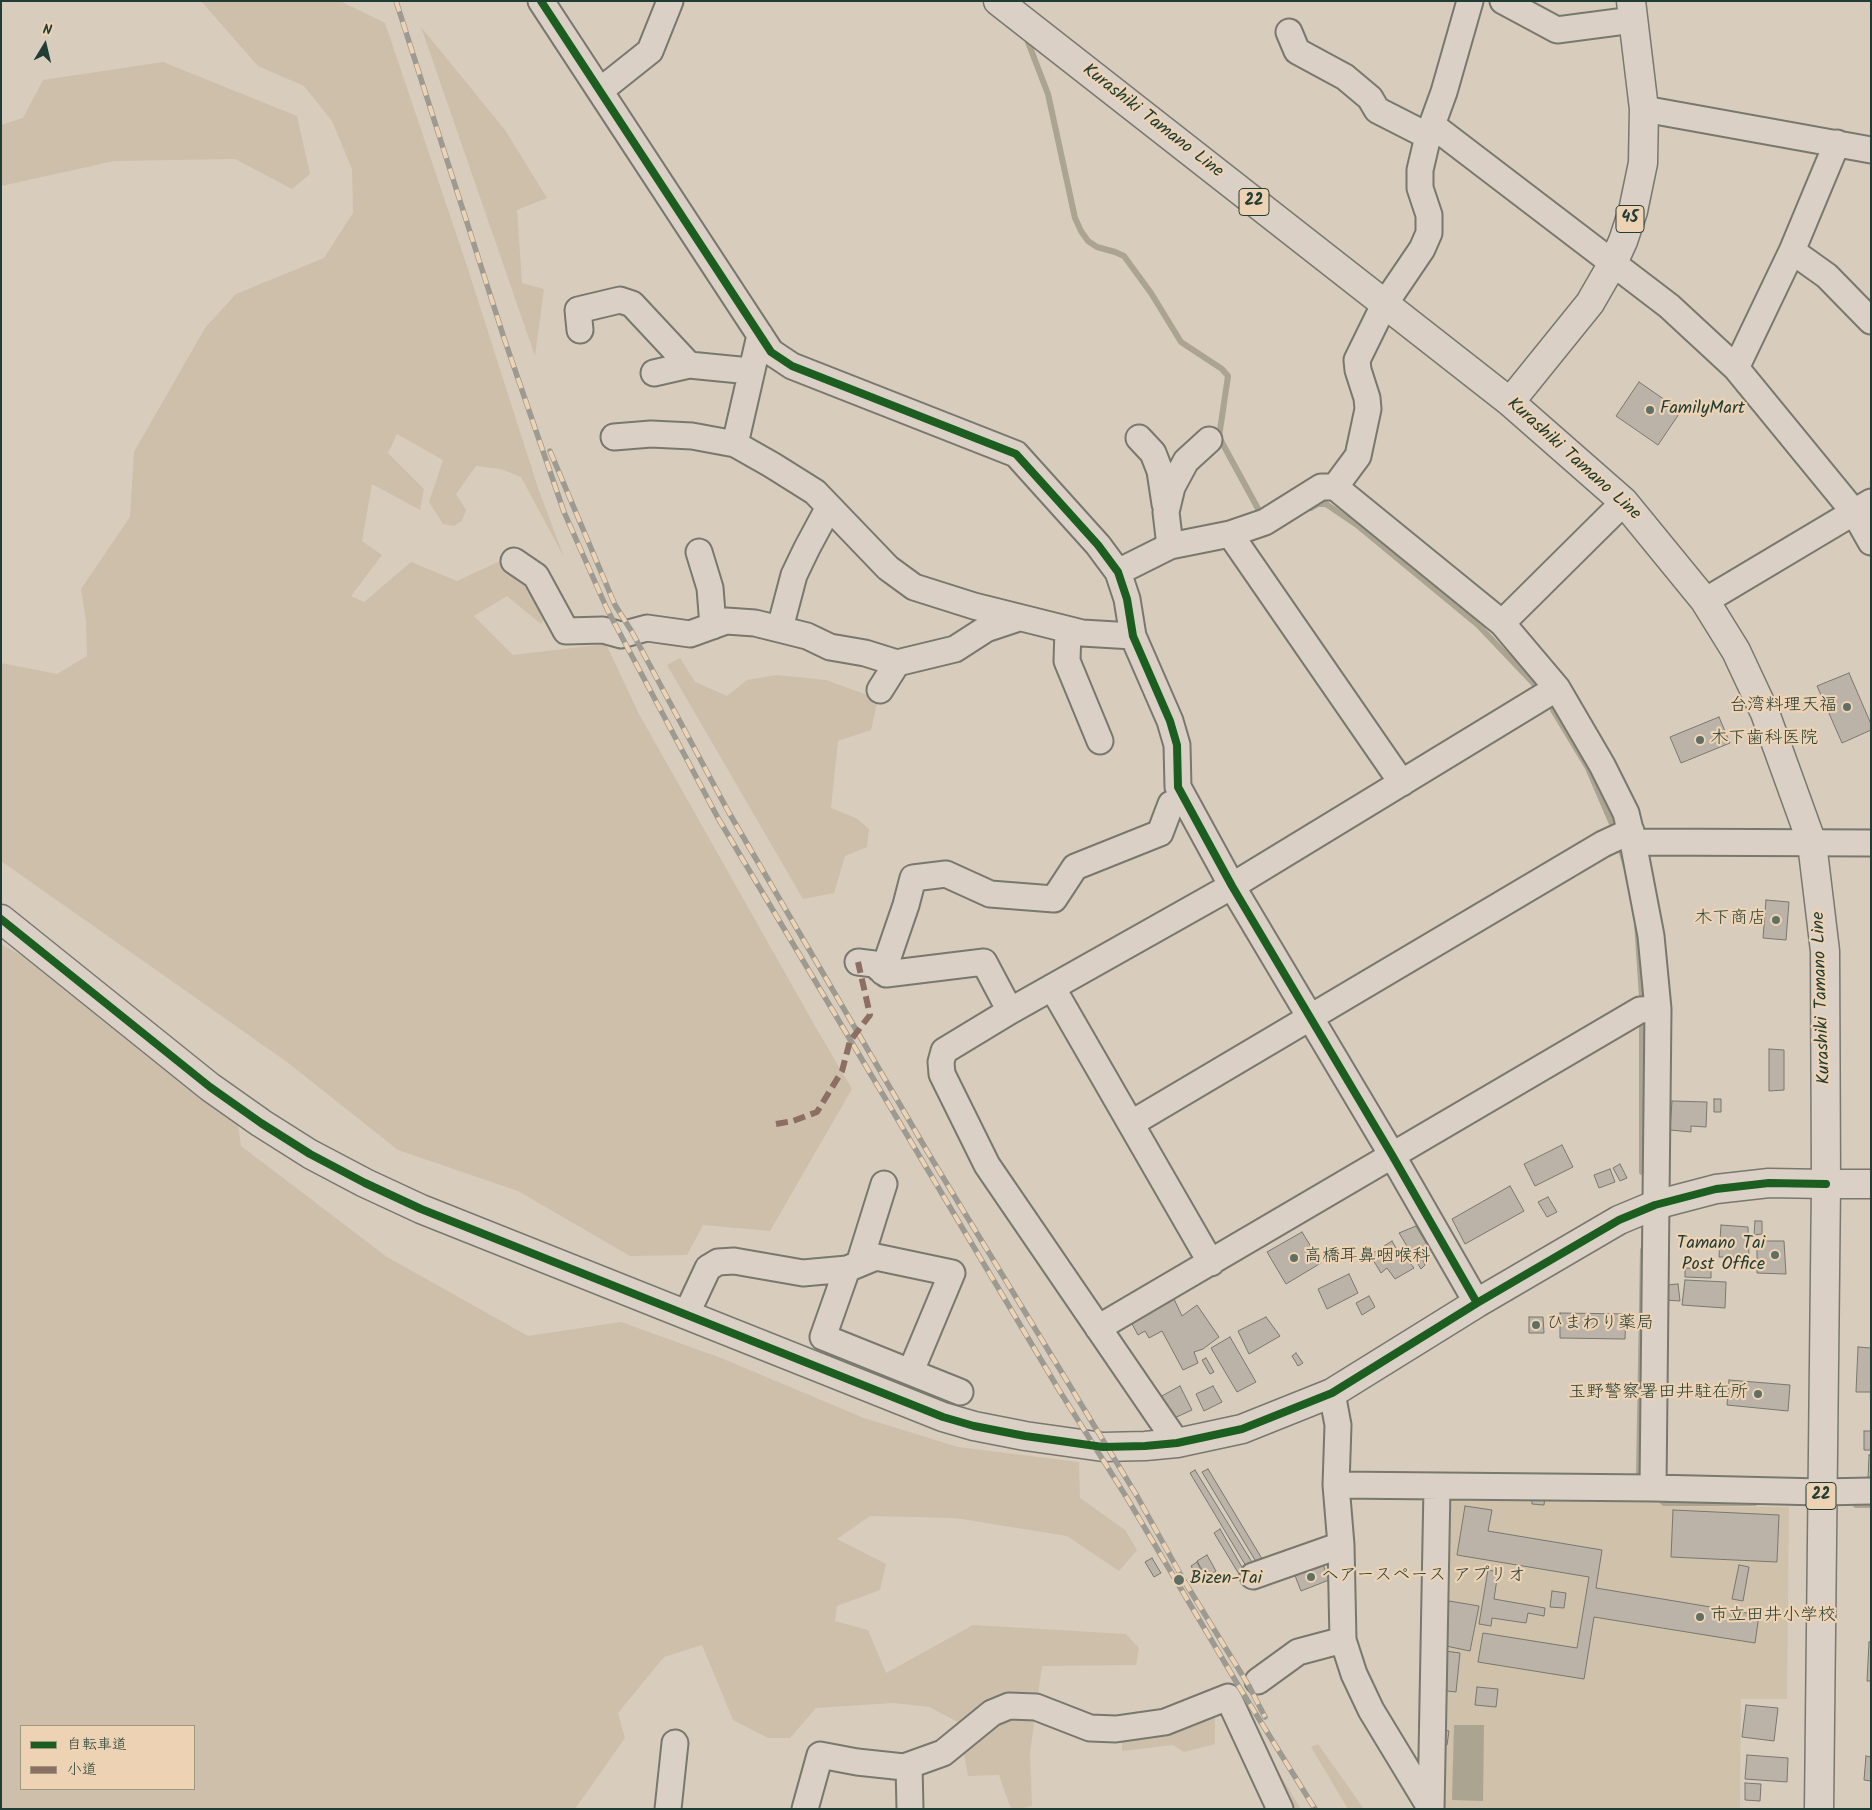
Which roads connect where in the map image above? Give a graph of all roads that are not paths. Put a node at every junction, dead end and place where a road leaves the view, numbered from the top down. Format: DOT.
graph roads {
  1 [pos="541,1"];
  2 [pos="670,1"];
  3 [pos="1470,1"];
  4 [pos="1503,1"];
  5 [pos="1011,4"];
  6 [pos="1632,11"];
  7 [pos="1288,32"];
  8 [pos="601,90"];
  9 [pos="1644,109"];
  10 [pos="1430,130"];
  11 [pos="1837,144"];
  12 [pos="1871,150"];
  13 [pos="1792,251"];
  14 [pos="1613,263"];
  15 [pos="1384,305"];
  16 [pos="1871,321"];
  17 [pos="580,330"];
  18 [pos="760,335"];
  19 [pos="689,365"];
  20 [pos="1736,368"];
  21 [pos="750,371"];
  22 [pos="654,373"];
  23 [pos="1510,402"];
  24 [pos="614,437"];
  25 [pos="1139,438"];
  26 [pos="1209,440"];
  27 [pos="734,444"];
  28 [pos="1334,487"];
  29 [pos="1624,502"];
  30 [pos="829,507"];
  31 [pos="1863,507"];
  32 [pos="1166,512"];
  33 [pos="1230,534"];
  34 [pos="1871,542"];
  35 [pos="1170,546"];
  36 [pos="700,552"];
  37 [pos="514,562"];
  38 [pos="1118,572"];
  39 [pos="1705,601"];
  40 [pos="1019,618"];
  41 [pos="1502,623"];
  42 [pos="713,626"];
  43 [pos="780,628"];
  44 [pos="1068,630"];
  45 [pos="1133,636"];
  46 [pos="897,664"];
  47 [pos="1557,688"];
  48 [pos="880,690"];
  49 [pos="1100,741"];
  50 [pos="1402,783"];
  51 [pos="1184,798"];
  52 [pos="1632,836"];
  53 [pos="1812,843"];
  54 [pos="1871,843"];
  55 [pos="1232,886"];
  56 [pos="1,919"];
  57 [pos="858,962"];
  58 [pos="882,972"];
  59 [pos="1052,987"];
  60 [pos="1658,1009"];
  61 [pos="1010,1011"];
  62 [pos="1310,1016"];
  63 [pos="1132,1124"];
  64 [pos="1392,1155"];
  65 [pos="884,1184"];
  66 [pos="1826,1184"];
  67 [pos="1871,1184"];
  68 [pos="1655,1205"];
  69 [pos="1211,1263"];
  70 [pos="853,1266"];
  71 [pos="1477,1303"];
  72 [pos="686,1315"];
  73 [pos="1098,1328"];
  74 [pos="910,1371"];
  75 [pos="960,1392"];
  76 [pos="1332,1393"];
  77 [pos="1177,1443"];
  78 [pos="1336,1485"];
  79 [pos="1437,1486"];
  80 [pos="1652,1486"];
  81 [pos="1871,1491"];
  82 [pos="1821,1492"];
  83 [pos="1341,1545"];
  84 [pos="1253,1576"];
  85 [pos="1343,1640"];
  86 [pos="1258,1681"];
  87 [pos="675,1743"];
  88 [pos="909,1766"];
  89 [pos="668,1809"];
  90 [pos="805,1809"];
  91 [pos="910,1809"];
  92 [pos="1280,1809"];
  93 [pos="1431,1809"];
  94 [pos="1818,1809"];
  1 -- 8 [label="street"];
  2 -- 8 [label="street"];
  3 -- 10 [label="street"];
  4 -- 6 [label="street"];
  5 -- 15 [label="main road, Kurashiki Tamano Line / 22"];
  6 -- 9 [label="main road, 45"];
  7 -- 10 [label="street"];
  8 -- 18 [label="street"];
  9 -- 11 [label="street"];
  9 -- 14 [label="main road, 45"];
  10 -- 14 [label="street"];
  10 -- 15 [label="street"];
  11 -- 12 [label="street"];
  11 -- 13 [label="street"];
  13 -- 16 [label="street"];
  13 -- 20 [label="street"];
  14 -- 20 [label="street"];
  14 -- 23 [label="main road, 45"];
  15 -- 23 [label="main road, Kurashiki Tamano Line / 22"];
  15 -- 28 [label="street"];
  17 -- 19 [label="street"];
  18 -- 21 [label="street"];
  18 -- 38 [label="street"];
  19 -- 21 [label="street"];
  19 -- 22 [label="street"];
  20 -- 31 [label="street"];
  21 -- 27 [label="street"];
  23 -- 29 [label="main road, Kurashiki Tamano Line / 22"];
  24 -- 27 [label="street"];
  25 -- 32 [label="street"];
  26 -- 32 [label="street"];
  27 -- 30 [label="street"];
  28 -- 33 [label="street"];
  28 -- 41 [label="street"];
  29 -- 39 [label="main road, Kurashiki Tamano Line / 22"];
  29 -- 41 [label="street"];
  30 -- 40 [label="street"];
  30 -- 43 [label="street"];
  31 -- 34 [label="street"];
  31 -- 39 [label="street"];
  32 -- 35 [label="street"];
  33 -- 35 [label="street"];
  33 -- 50 [label="street"];
  35 -- 38 [label="street"];
  36 -- 42 [label="street"];
  37 -- 42 [label="street"];
  38 -- 45 [label="street"];
  39 -- 53 [label="main road, Kurashiki Tamano Line / 22"];
  40 -- 44 [label="street"];
  40 -- 46 [label="street"];
  41 -- 47 [label="street"];
  42 -- 43 [label="street"];
  43 -- 46 [label="street"];
  44 -- 45 [label="street"];
  44 -- 49 [label="street"];
  45 -- 51 [label="street"];
  46 -- 48 [label="street"];
  47 -- 50 [label="street"];
  47 -- 52 [label="street"];
  50 -- 55 [label="street"];
  51 -- 55 [label="street"];
  51 -- 58 [label="street"];
  52 -- 53 [label="street"];
  52 -- 60 [label="street"];
  52 -- 62 [label="street"];
  53 -- 54 [label="street"];
  53 -- 66 [label="main road, Kurashiki Tamano Line / 22"];
  55 -- 59 [label="street"];
  55 -- 62 [label="street"];
  56 -- 72 [label="main road"];
  57 -- 58 [label="street"];
  58 -- 61 [label="street"];
  59 -- 61 [label="street"];
  59 -- 63 [label="street"];
  60 -- 64 [label="street"];
  60 -- 68 [label="street"];
  61 -- 73 [label="street"];
  62 -- 63 [label="street"];
  62 -- 64 [label="street"];
  63 -- 69 [label="street"];
  64 -- 69 [label="street"];
  64 -- 71 [label="street"];
  65 -- 70 [label="street"];
  66 -- 67 [label="main road"];
  66 -- 68 [label="main road"];
  66 -- 82 [label="main road, Kurashiki Tamano Line / 22"];
  68 -- 71 [label="main road"];
  68 -- 80 [label="street"];
  69 -- 73 [label="street"];
  70 -- 72 [label="street"];
  70 -- 74 [label="street"];
  70 -- 74 [label="street"];
  71 -- 76 [label="main road"];
  72 -- 77 [label="main road"];
  73 -- 77 [label="street"];
  74 -- 75 [label="street"];
  76 -- 77 [label="main road"];
  76 -- 78 [label="street"];
  78 -- 79 [label="street"];
  78 -- 83 [label="street"];
  79 -- 80 [label="street"];
  79 -- 93 [label="street"];
  80 -- 82 [label="street"];
  81 -- 82 [label="street"];
  82 -- 94 [label="main road, Kurashiki Tamano Line / 22"];
  83 -- 84 [label="street"];
  83 -- 85 [label="street"];
  85 -- 86 [label="street"];
  85 -- 93 [label="street"];
  87 -- 89 [label="street"];
  88 -- 90 [label="street"];
  88 -- 91 [label="street"];
  88 -- 92 [label="street"];
}
